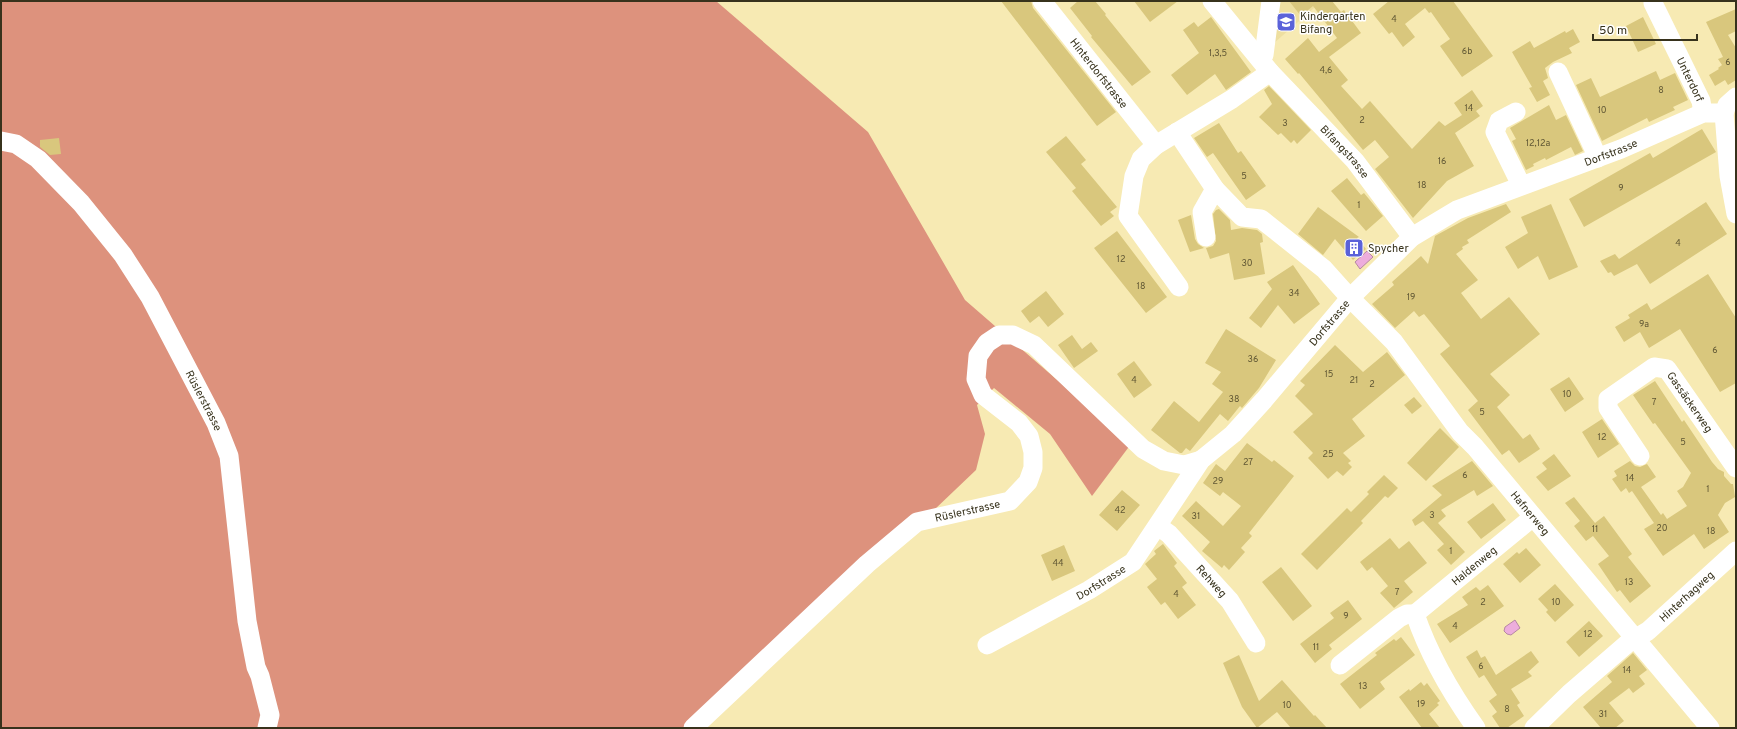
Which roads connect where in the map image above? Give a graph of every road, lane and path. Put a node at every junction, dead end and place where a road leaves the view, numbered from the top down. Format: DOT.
graph roads {
  1 [pos="1042,1"];
  2 [pos="1212,1"];
  3 [pos="1271,1"];
  4 [pos="1653,3"];
  5 [pos="1265,66"];
  6 [pos="1558,72"];
  7 [pos="1736,97"];
  8 [pos="1516,112"];
  9 [pos="1703,113"];
  10 [pos="1724,113"];
  11 [pos="1177,132"];
  12 [pos="1731,137"];
  13 [pos="1,141"];
  14 [pos="1156,145"];
  15 [pos="1598,158"];
  16 [pos="1521,185"];
  17 [pos="1215,189"];
  18 [pos="1736,214"];
  19 [pos="1206,237"];
  20 [pos="1412,237"];
  21 [pos="1179,287"];
  22 [pos="1350,298"];
  23 [pos="1640,456"];
  24 [pos="1201,460"];
  25 [pos="1736,468"];
  26 [pos="1533,517"];
  27 [pos="1158,526"];
  28 [pos="1736,551"];
  29 [pos="1415,614"];
  30 [pos="1635,639"];
  31 [pos="1256,643"];
  32 [pos="987,645"];
  33 [pos="1340,665"];
  34 [pos="267,728"];
  35 [pos="693,728"];
  36 [pos="1476,728"];
  37 [pos="1534,728"];
  38 [pos="1710,728"];
  1 -- 14 [label="street, Hinterdorfstrasse"];
  2 -- 5 [label="street, Bifangstrasse"];
  3 -- 5 [label="street"];
  4 -- 9 [label="street, Unterdorf"];
  5 -- 11 [label="street"];
  5 -- 20 [label="street, Bifangstrasse"];
  6 -- 15 [label="street"];
  7 -- 10 [label="street"];
  8 -- 16 [label="street"];
  9 -- 10 [label="street, Dorfstrasse"];
  9 -- 15 [label="street, Dorfstrasse"];
  10 -- 12 [label="street"];
  11 -- 14 [label="street"];
  11 -- 17 [label="street, Hafnerweg"];
  12 -- 18 [label="street"];
  13 -- 34 [label="street, Rüslerstrasse"];
  14 -- 21 [label="street"];
  15 -- 16 [label="street, Dorfstrasse"];
  16 -- 20 [label="street, Dorfstrasse"];
  17 -- 19 [label="street"];
  17 -- 22 [label="street, Hafnerweg"];
  20 -- 22 [label="street, Dorfstrasse"];
  22 -- 24 [label="street, Dorfstrasse"];
  22 -- 26 [label="street, Hafnerweg"];
  23 -- 25 [label="street, Gassäckerweg"];
  24 -- 27 [label="street, Dorfstrasse"];
  24 -- 35 [label="street, Rüslerstrasse"];
  26 -- 29 [label="street, Haldenweg"];
  26 -- 30 [label="street, Hafnerweg"];
  27 -- 31 [label="street, Rehweg"];
  27 -- 32 [label="street, Dorfstrasse"];
  28 -- 30 [label="street, Hinterhagweg"];
  29 -- 33 [label="street, Haldenweg"];
  29 -- 36 [label="street"];
  30 -- 37 [label="street"];
  30 -- 38 [label="street, Hafnerweg"];
}
